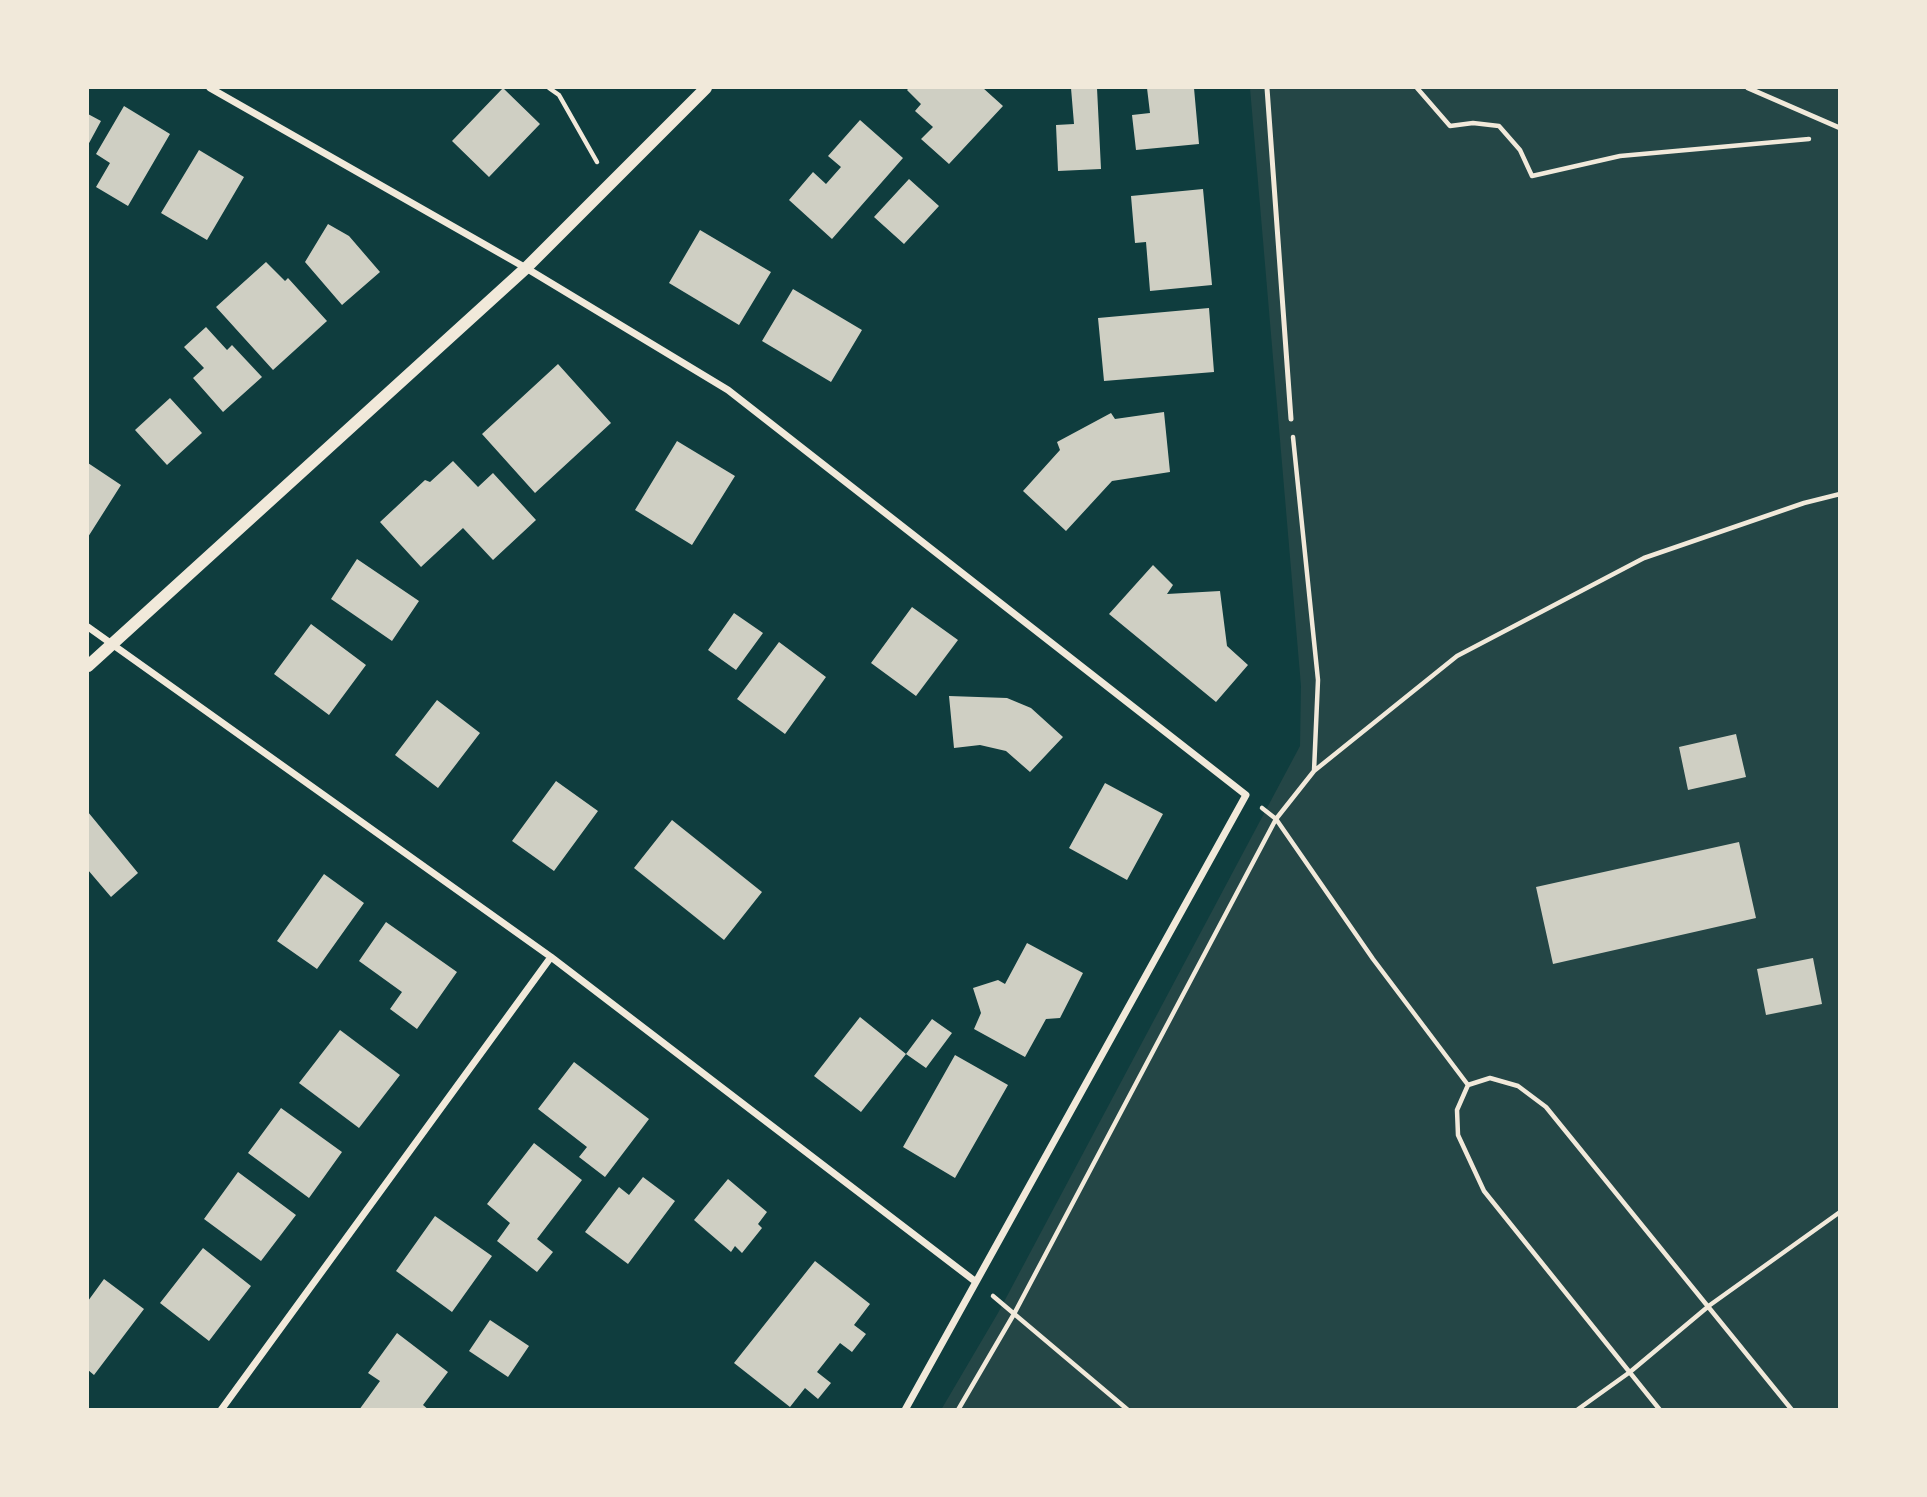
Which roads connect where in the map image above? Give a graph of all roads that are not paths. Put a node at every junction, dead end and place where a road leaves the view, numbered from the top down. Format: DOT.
graph roads {
  1 [pos="210,88"];
  2 [pos="706,88"];
  3 [pos="1267,88"];
  4 [pos="1748,88"];
  5 [pos="1839,128"];
  6 [pos="526,268"];
  7 [pos="1292,419"];
  8 [pos="88,627"];
  9 [pos="112,643"];
  10 [pos="88,666"];
  11 [pos="551,957"];
  12 [pos="976,1282"];
  13 [pos="221,1409"];
  14 [pos="905,1409"];
  1 -- 6 [label="street"];
  2 -- 6 [label="street"];
  3 -- 7 [label="lane"];
  4 -- 5 [label="lane"];
  6 -- 9 [label="street"];
  6 -- 12 [label="street"];
  8 -- 9 [label="street"];
  9 -- 10 [label="street"];
  9 -- 11 [label="street"];
  11 -- 12 [label="street"];
  11 -- 13 [label="street"];
  12 -- 14 [label="street"];
}
